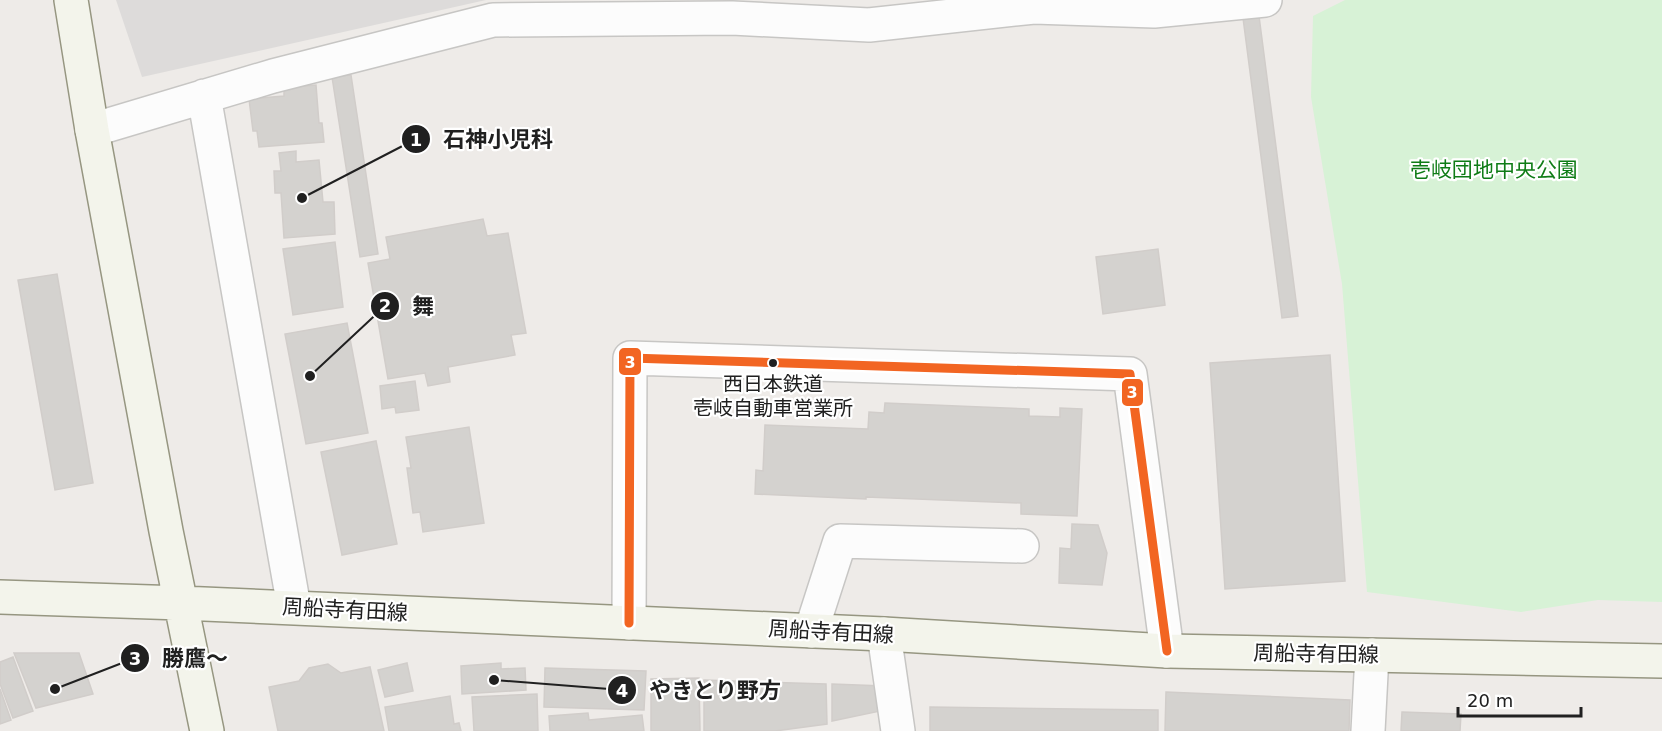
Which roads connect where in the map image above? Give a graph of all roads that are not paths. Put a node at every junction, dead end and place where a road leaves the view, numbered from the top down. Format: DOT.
graph roads {
  1 [pos="70,0"];
  2 [pos="1265,0"];
  3 [pos="730,9"];
  4 [pos="204,96"];
  5 [pos="92,130"];
  6 [pos="1022,546"];
  7 [pos="0,597"];
  8 [pos="181,603"];
  9 [pos="294,608"];
  10 [pos="629,622"];
  11 [pos="811,631"];
  12 [pos="884,633"];
  13 [pos="1167,651"];
  14 [pos="1372,655"];
  15 [pos="1662,661"];
  16 [pos="207,731"];
  17 [pos="898,731"];
  18 [pos="1368,731"];
  1 -- 5 [label="main road"];
  2 -- 3 [label="street"];
  3 -- 4 [label="street"];
  4 -- 5 [label="street"];
  4 -- 9 [label="street"];
  5 -- 8 [label="main road"];
  6 -- 11 [label="street"];
  7 -- 8 [label="main road, 周船寺有田線"];
  8 -- 9 [label="main road, 周船寺有田線"];
  8 -- 16 [label="main road"];
  9 -- 10 [label="main road, 周船寺有田線"];
  10 -- 11 [label="main road, 周船寺有田線"];
  10 -- 13 [label="street"];
  11 -- 12 [label="main road, 周船寺有田線"];
  12 -- 13 [label="main road, 周船寺有田線"];
  12 -- 17 [label="street"];
  13 -- 14 [label="main road, 周船寺有田線"];
  14 -- 15 [label="main road, 周船寺有田線"];
  14 -- 18 [label="street"];
}
